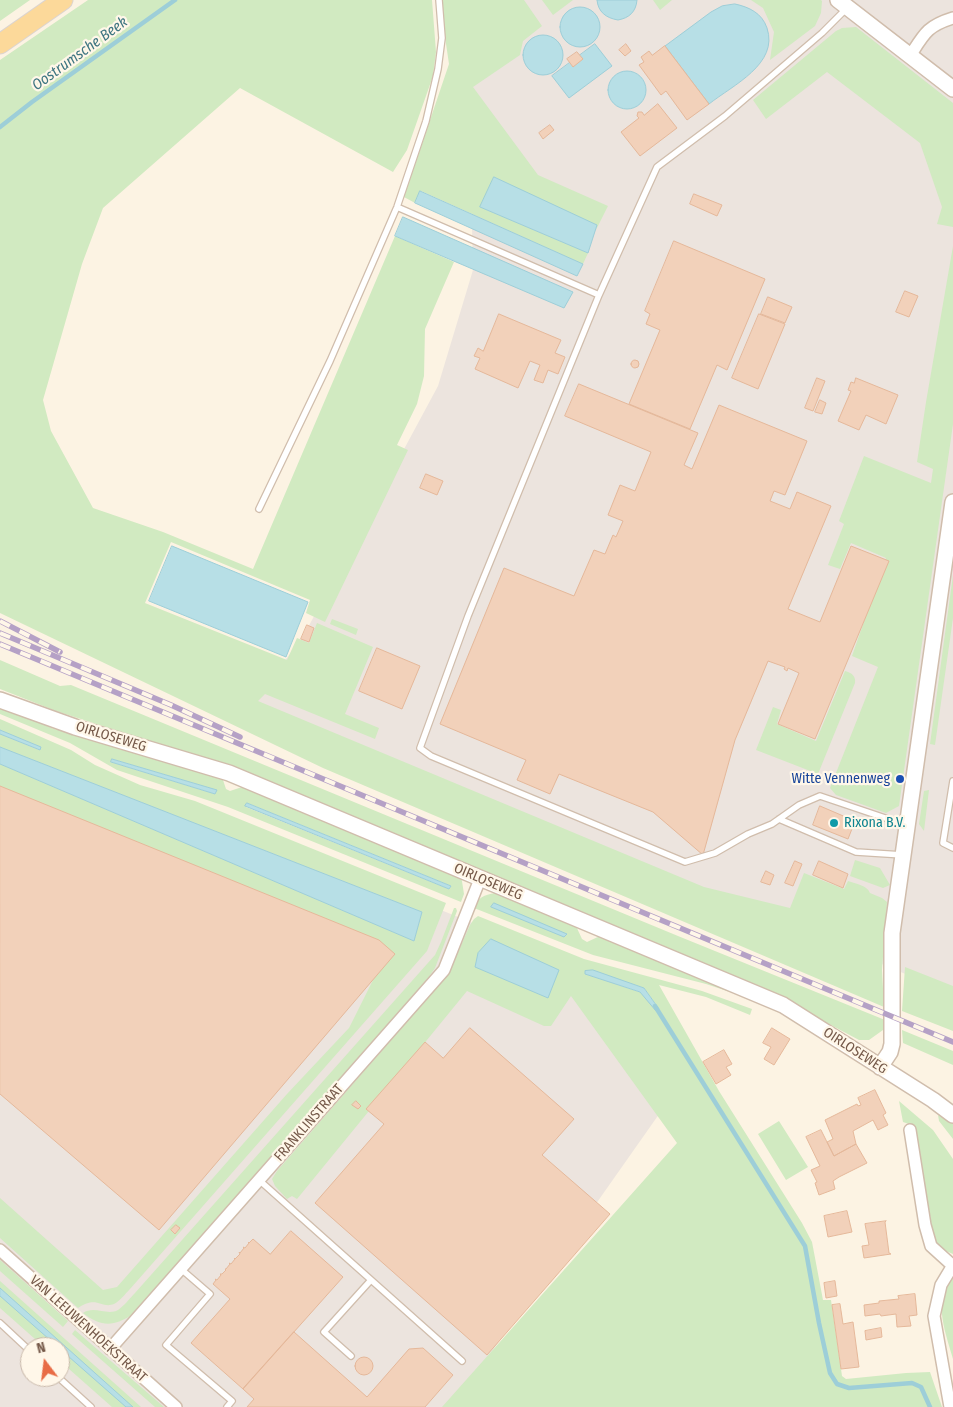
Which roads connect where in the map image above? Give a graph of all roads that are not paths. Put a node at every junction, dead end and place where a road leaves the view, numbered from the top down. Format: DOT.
graph roads {
  1 [pos="63,0"];
  2 [pos="439,0"];
  3 [pos="843,4"];
  4 [pos="953,18"];
  5 [pos="0,44"];
  6 [pos="910,56"];
  7 [pos="953,88"];
  8 [pos="397,207"];
  9 [pos="599,294"];
  10 [pos="953,502"];
  11 [pos="260,509"];
  12 [pos="0,700"];
  13 [pos="953,780"];
  14 [pos="779,819"];
  15 [pos="908,826"];
  16 [pos="953,848"];
  17 [pos="904,855"];
  18 [pos="480,879"];
  19 [pos="880,1067"];
  20 [pos="953,1115"];
  21 [pos="910,1130"];
  22 [pos="259,1180"];
  23 [pos="0,1250"];
  24 [pos="953,1265"];
  25 [pos="180,1269"];
  26 [pos="371,1280"];
  27 [pos="0,1323"];
  28 [pos="20,1342"];
  29 [pos="110,1349"];
  30 [pos="351,1356"];
  31 [pos="462,1361"];
  32 [pos="69,1387"];
  33 [pos="91,1407"];
  34 [pos="176,1407"];
  35 [pos="227,1407"];
  36 [pos="950,1407"];
  1 -- 5 [label="main road"];
  2 -- 8 [label="lane"];
  3 -- 6 [label="street"];
  3 -- 9 [label="lane"];
  4 -- 6 [label="street"];
  6 -- 7 [label="street"];
  8 -- 9 [label="lane"];
  8 -- 11 [label="lane"];
  9 -- 14 [label="lane"];
  10 -- 15 [label="street"];
  12 -- 18 [label="street, OIRLOSEWEG"];
  13 -- 16 [label="lane"];
  14 -- 15 [label="lane"];
  14 -- 17 [label="lane"];
  15 -- 17 [label="street"];
  17 -- 19 [label="street"];
  18 -- 19 [label="street, OIRLOSEWEG"];
  18 -- 22 [label="street, FRANKLINSTRAAT"];
  19 -- 20 [label="street, OIRLOSEWEG"];
  21 -- 24 [label="street"];
  22 -- 25 [label="street, FRANKLINSTRAAT"];
  22 -- 26 [label="lane"];
  23 -- 29 [label="street, VAN LEEUWENHOEKSTRAAT"];
  24 -- 36 [label="street"];
  25 -- 29 [label="street, FRANKLINSTRAAT"];
  25 -- 35 [label="lane"];
  26 -- 30 [label="lane"];
  26 -- 31 [label="lane"];
  27 -- 28 [label="lane"];
  29 -- 34 [label="street, VAN LEEUWENHOEKSTRAAT"];
  32 -- 33 [label="lane"];
}
